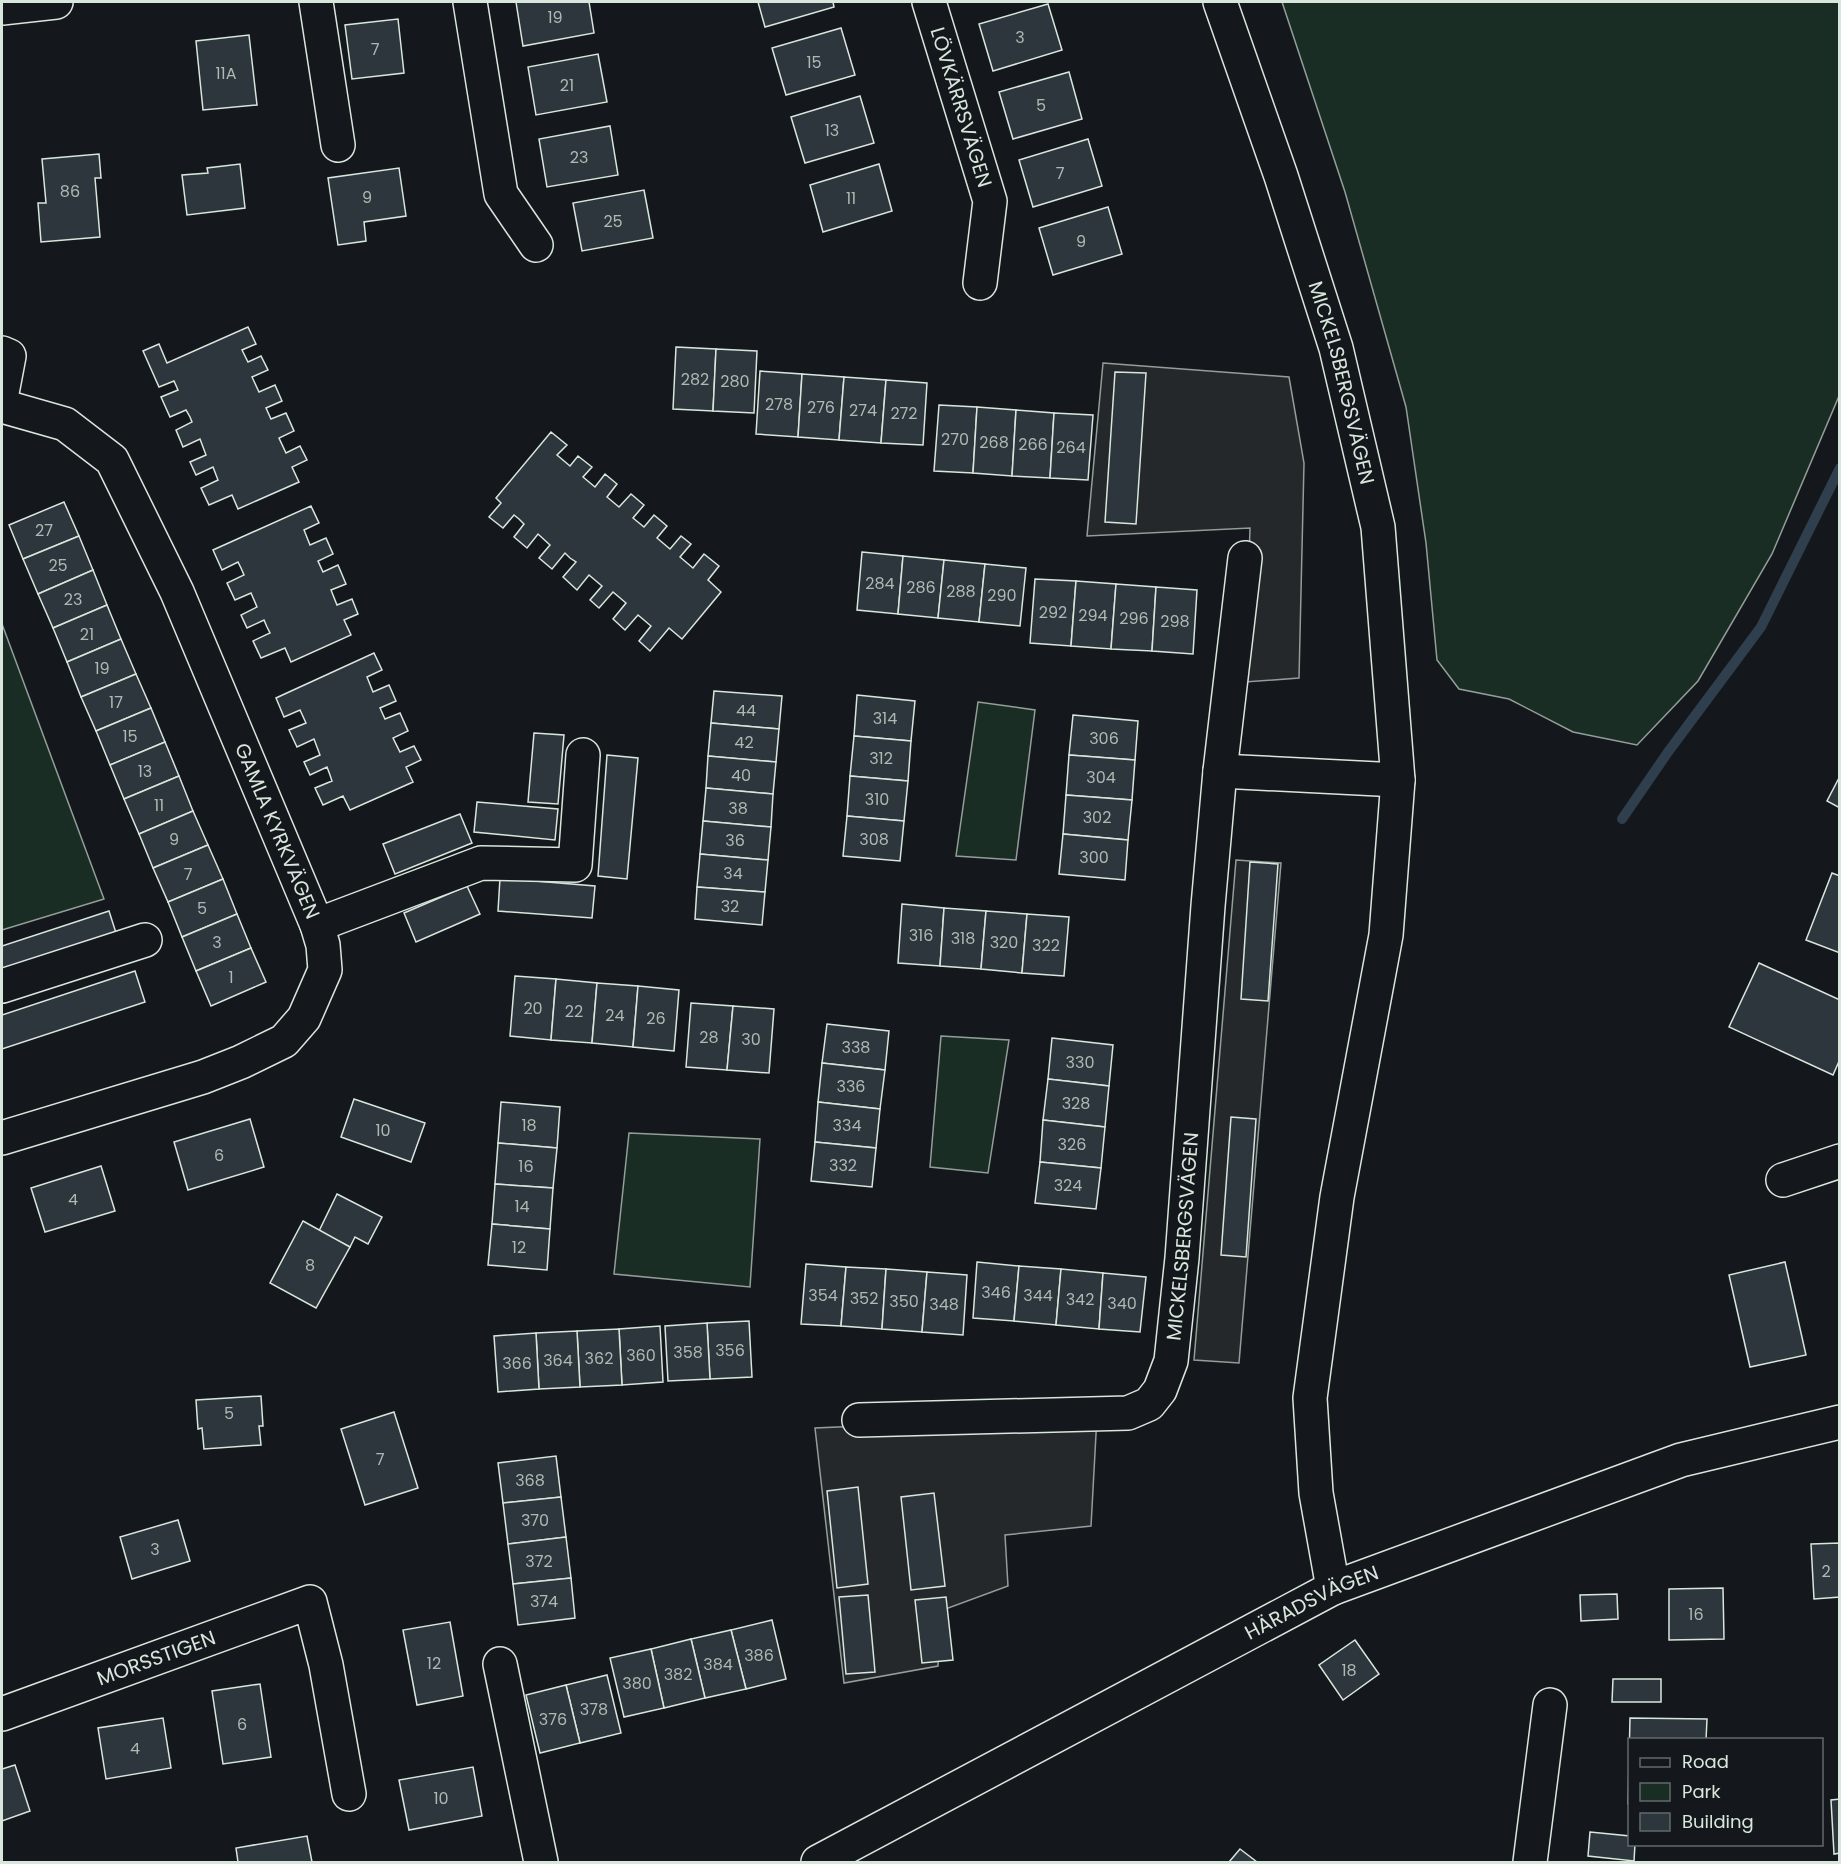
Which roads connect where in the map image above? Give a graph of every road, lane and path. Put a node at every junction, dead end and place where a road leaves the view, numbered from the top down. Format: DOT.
graph roads {
  1 [pos="56,2"];
  2 [pos="316,2"];
  3 [pos="470,2"];
  4 [pos="929,2"];
  5 [pos="1220,2"];
  6 [pos="2,8"];
  7 [pos="338,145"];
  8 [pos="536,245"];
  9 [pos="980,283"];
  10 [pos="2,353"];
  11 [pos="2,393"];
  12 [pos="2,406"];
  13 [pos="1245,558"];
  14 [pos="583,755"];
  15 [pos="1220,771"];
  16 [pos="1398,780"];
  17 [pos="318,925"];
  18 [pos="145,940"];
  19 [pos="2,987"];
  20 [pos="2,1138"];
  21 [pos="1839,1161"];
  22 [pos="1783,1180"];
  23 [pos="859,1420"];
  24 [pos="1839,1422"];
  25 [pos="1333,1588"];
  26 [pos="500,1664"];
  27 [pos="1550,1705"];
  28 [pos="2,1714"];
  29 [pos="349,1794"];
  30 [pos="541,1863"];
  31 [pos="818,1863"];
  32 [pos="1530,1863"];
  1 -- 6 [label="street"];
  2 -- 7 [label="street"];
  3 -- 8 [label="street"];
  4 -- 9 [label="street, LÖVKÄRRSVÄGEN"];
  5 -- 16 [label="street, MICKELSBERGSVÄGEN"];
  10 -- 11 [label="street"];
  12 -- 17 [label="street, GAMLA KYRKVÄGEN"];
  13 -- 15 [label="street, MICKELSBERGSVÄGEN"];
  14 -- 17 [label="street"];
  15 -- 16 [label="street"];
  15 -- 23 [label="street, MICKELSBERGSVÄGEN"];
  16 -- 25 [label="street, MICKELSBERGSVÄGEN"];
  17 -- 20 [label="street, GAMLA KYRKVÄGEN"];
  18 -- 19 [label="street"];
  21 -- 22 [label="street"];
  24 -- 25 [label="street, HÄRADSVÄGEN"];
  25 -- 31 [label="street, HÄRADSVÄGEN"];
  26 -- 30 [label="street"];
  27 -- 32 [label="street"];
  28 -- 29 [label="street, MORSSTIGEN"];
}
